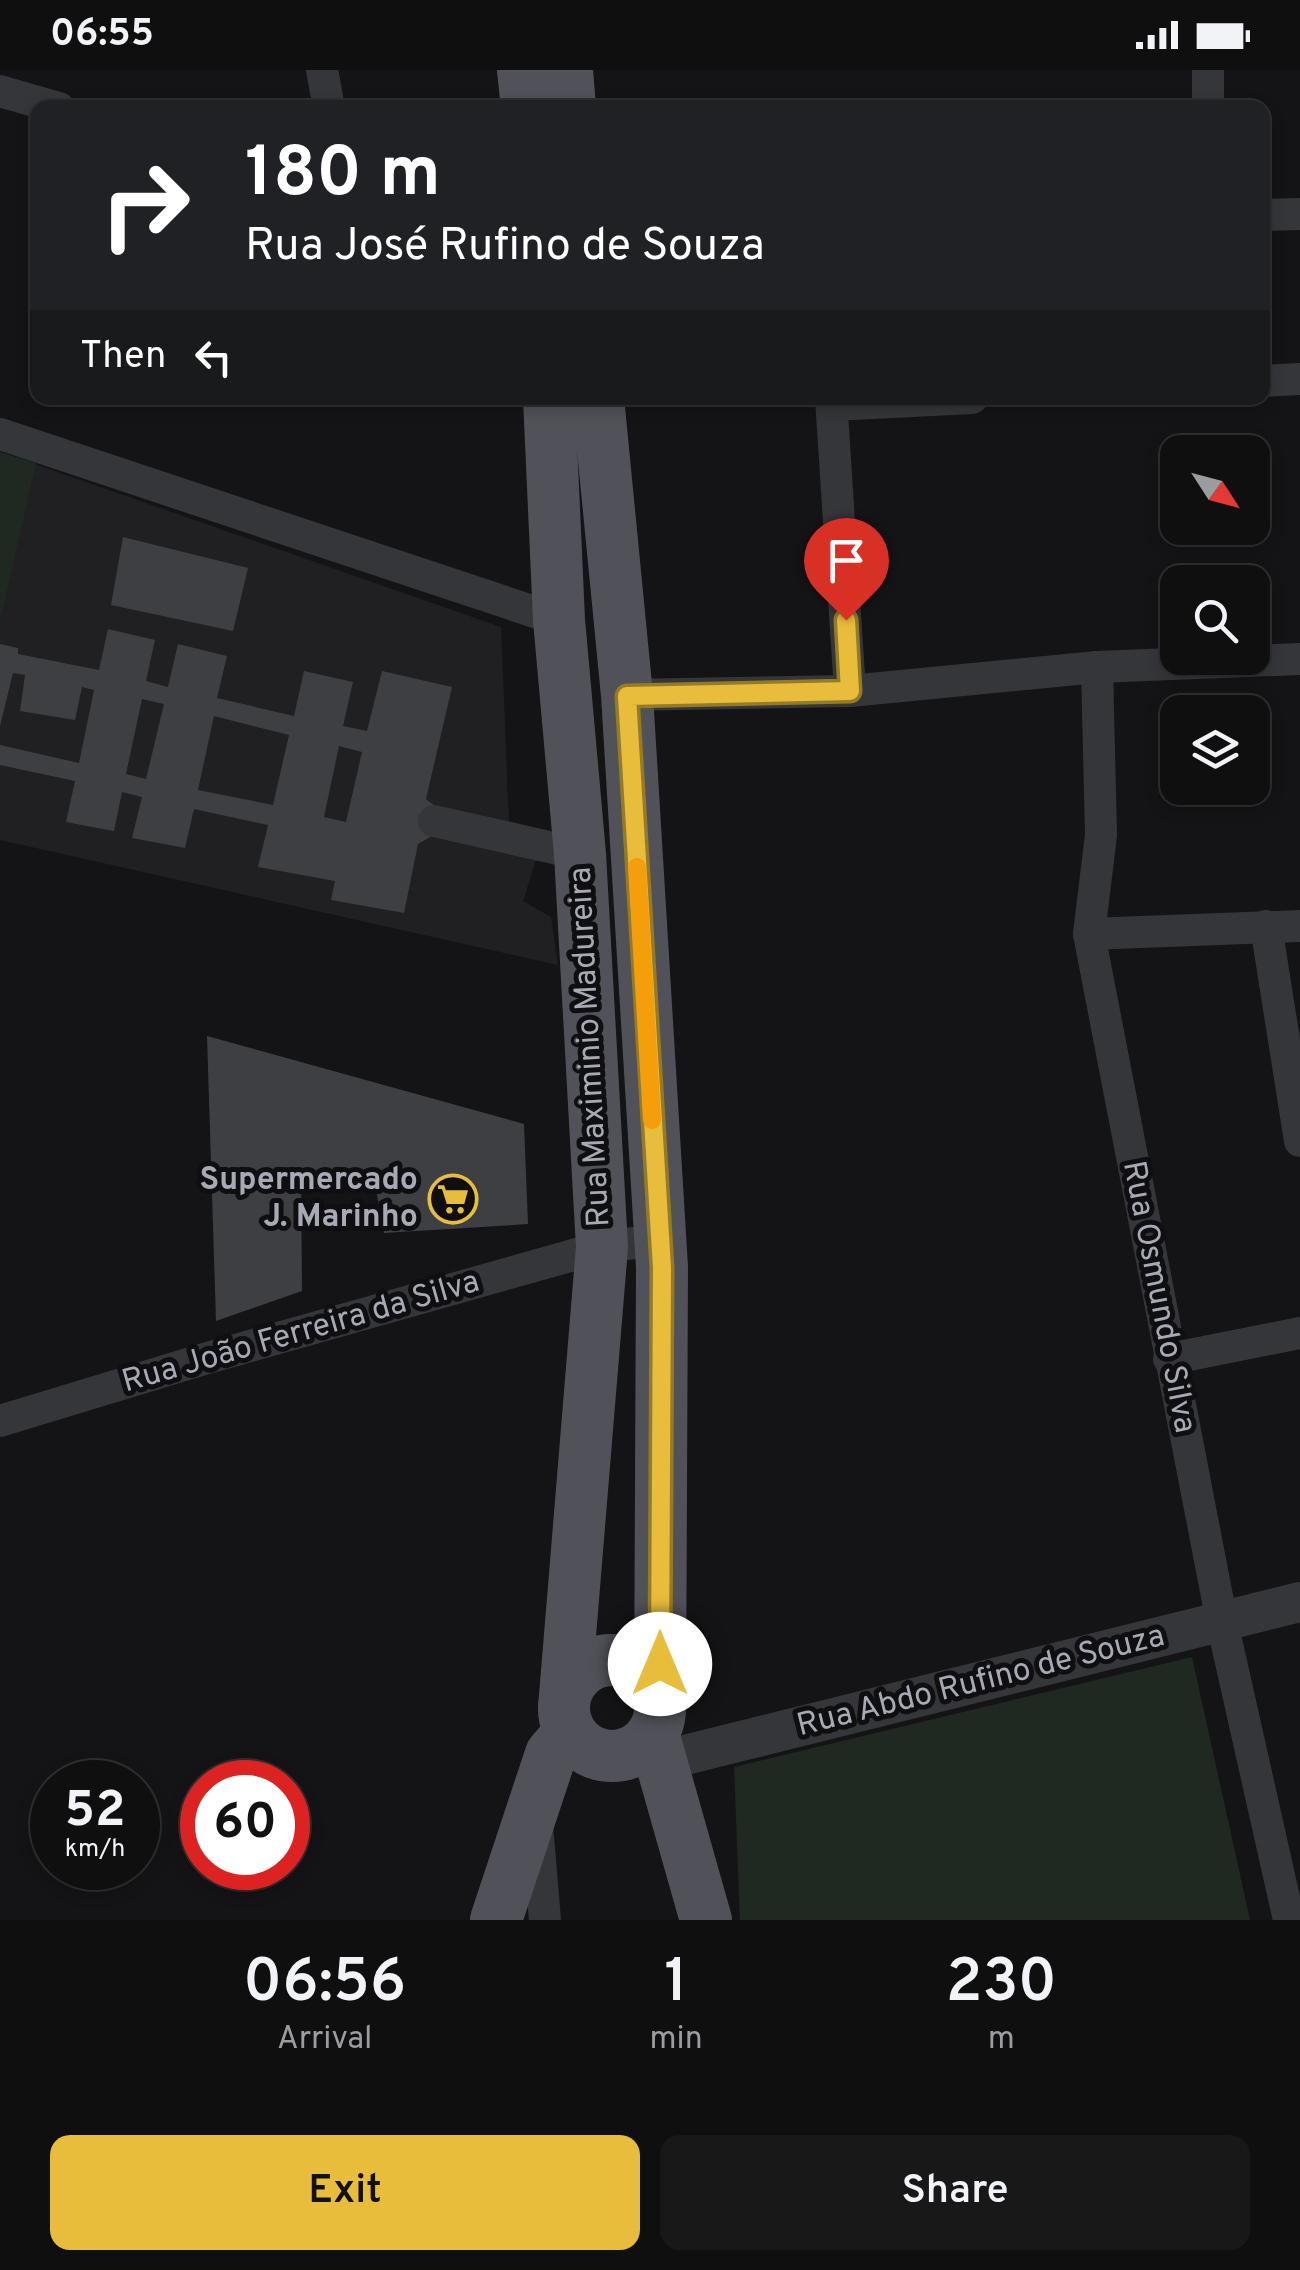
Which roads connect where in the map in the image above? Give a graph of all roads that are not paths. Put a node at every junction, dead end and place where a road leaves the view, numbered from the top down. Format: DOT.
graph roads {
  1 [pos="322,70"];
  2 [pos="522,70"];
  3 [pos="566,70"];
  4 [pos="1208,70"];
  5 [pos="0,90"];
  6 [pos="32,100"];
  7 [pos="328,100"];
  8 [pos="526,100"];
  9 [pos="569,100"];
  10 [pos="1208,100"];
  11 [pos="1300,214"];
  12 [pos="1270,215"];
  13 [pos="1300,379"];
  14 [pos="1270,381"];
  15 [pos="549,405"];
  16 [pos="599,405"];
  17 [pos="832,405"];
  18 [pos="0,434"];
  19 [pos="559,620"];
  20 [pos="1300,659"];
  21 [pos="1097,667"];
  22 [pos="850,691"];
  23 [pos="627,696"];
  24 [pos="434,821"];
  25 [pos="580,854"];
  26 [pos="1266,926"];
  27 [pos="1300,926"];
  28 [pos="1088,934"];
  29 [pos="1300,1141"];
  30 [pos="659,1240"];
  31 [pos="602,1247"];
  32 [pos="1300,1333"];
  33 [pos="1169,1359"];
  34 [pos="0,1421"];
  35 [pos="1300,1602"];
  36 [pos="1222,1622"];
  37 [pos="567,1715"];
  38 [pos="658,1733"];
  39 [pos="534,1798"];
  40 [pos="496,1920"];
  41 [pos="545,1920"];
  42 [pos="706,1920"];
  43 [pos="1289,1920"];
  1 -- 7 [label="street"];
  2 -- 8 [label="main road"];
  3 -- 9 [label="main road"];
  4 -- 10 [label="street"];
  5 -- 6 [label="street"];
  11 -- 12 [label="street"];
  13 -- 14 [label="street"];
  15 -- 19 [label="main road, Rua Maximinio Madureira"];
  16 -- 23 [label="main road, Rua Maximinio Madureira"];
  17 -- 22 [label="street"];
  18 -- 19 [label="street"];
  19 -- 25 [label="main road, Rua Maximinio Madureira"];
  20 -- 21 [label="street"];
  21 -- 22 [label="street"];
  21 -- 28 [label="street, Rua Osmundo Silva"];
  22 -- 23 [label="street"];
  23 -- 30 [label="main road, Rua Maximinio Madureira"];
  24 -- 25 [label="street"];
  25 -- 31 [label="main road, Rua Maximinio Madureira"];
  26 -- 27 [label="street"];
  26 -- 28 [label="street"];
  26 -- 29 [label="street"];
  28 -- 33 [label="street, Rua Osmundo Silva"];
  30 -- 31 [label="street, Rua João Ferreira da Silva"];
  30 -- 38 [label="main road, Rua Maximinio Madureira"];
  31 -- 34 [label="street, Rua João Ferreira da Silva"];
  31 -- 37 [label="main road, Rua Maximinio Madureira"];
  32 -- 33 [label="street"];
  33 -- 36 [label="street, Rua Osmundo Silva"];
  35 -- 36 [label="street, Rua Abdo Rufino de Souza"];
  36 -- 38 [label="street, Rua Abdo Rufino de Souza"];
  36 -- 43 [label="street, Rua Osmundo Silva"];
  37 -- 38 [label="main road"];
  37 -- 38 [label="main road"];
  37 -- 39 [label="main road"];
  38 -- 42 [label="main road, Rua Maximinio Madureira"];
  39 -- 40 [label="main road"];
  39 -- 41 [label="street"];
}
